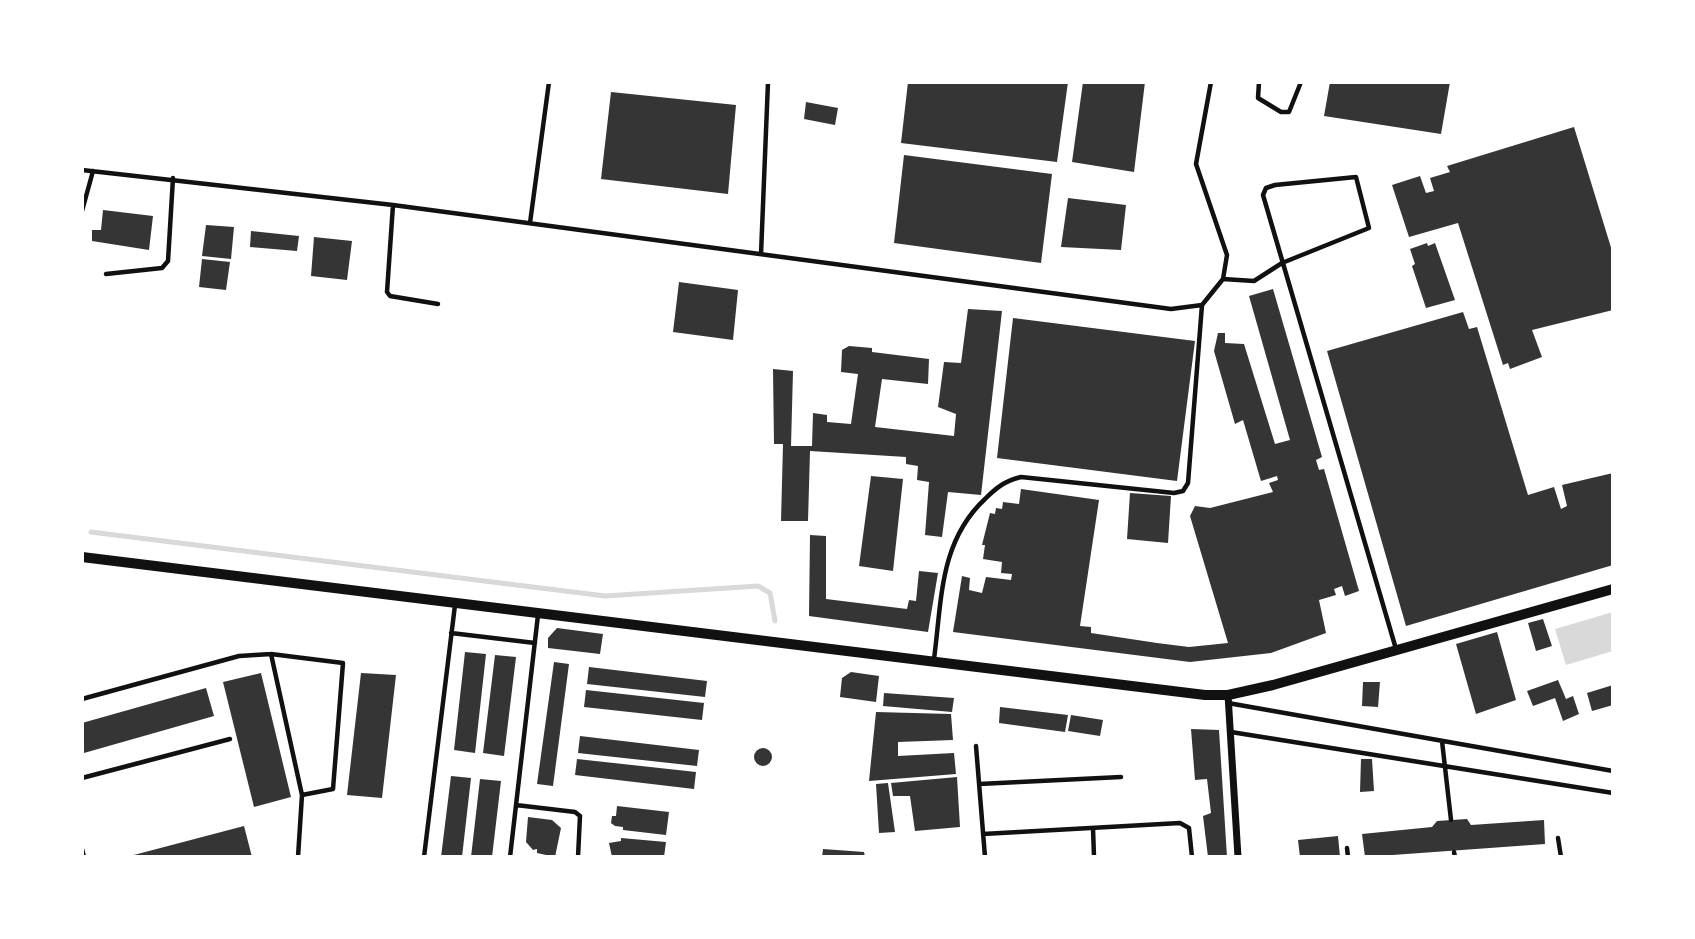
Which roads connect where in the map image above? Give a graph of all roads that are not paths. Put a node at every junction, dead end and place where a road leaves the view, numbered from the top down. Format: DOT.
graph roads {
  1 [pos="549,82"];
  2 [pos="768,82"];
  3 [pos="1211,82"];
  4 [pos="1259,82"];
  5 [pos="1301,82"];
  6 [pos="83,171"];
  7 [pos="93,171"];
  8 [pos="173,178"];
  9 [pos="393,205"];
  10 [pos="82,211"];
  11 [pos="530,223"];
  12 [pos="761,254"];
  13 [pos="1282,263"];
  14 [pos="106,274"];
  15 [pos="1223,279"];
  16 [pos="438,304"];
  17 [pos="1202,305"];
  18 [pos="82,557"];
  19 [pos="1613,589"];
  20 [pos="455,604"];
  21 [pos="538,615"];
  22 [pos="451,633"];
  23 [pos="535,643"];
  24 [pos="1396,650"];
  25 [pos="271,654"];
  26 [pos="934,662"];
  27 [pos="82,699"];
  28 [pos="1228,699"];
  29 [pos="1230,732"];
  30 [pos="230,739"];
  31 [pos="1442,741"];
  32 [pos="976,746"];
  33 [pos="1445,767"];
  34 [pos="1613,771"];
  35 [pos="1121,777"];
  36 [pos="82,778"];
  37 [pos="979,784"];
  38 [pos="1613,793"];
  39 [pos="303,795"];
  40 [pos="516,805"];
  41 [pos="1451,820"];
  42 [pos="1093,828"];
  43 [pos="983,834"];
  44 [pos="1558,838"];
  45 [pos="1347,848"];
  46 [pos="82,849"];
  47 [pos="85,857"];
  48 [pos="298,857"];
  49 [pos="424,857"];
  50 [pos="510,857"];
  51 [pos="578,857"];
  52 [pos="985,857"];
  53 [pos="1094,857"];
  54 [pos="1192,857"];
  55 [pos="1238,857"];
  56 [pos="1348,857"];
  57 [pos="1560,857"];
  1 -- 11 [label="lane"];
  2 -- 12 [label="lane"];
  3 -- 15 [label="lane"];
  4 -- 5 [label="lane"];
  6 -- 7 [label="lane"];
  7 -- 8 [label="lane"];
  7 -- 10 [label="lane"];
  8 -- 9 [label="lane"];
  8 -- 14 [label="lane"];
  9 -- 11 [label="lane"];
  9 -- 16 [label="lane"];
  11 -- 12 [label="lane"];
  12 -- 17 [label="lane"];
  13 -- 13 [label="lane"];
  13 -- 15 [label="lane"];
  13 -- 24 [label="lane"];
  15 -- 17 [label="lane"];
  17 -- 26 [label="lane"];
  18 -- 20 [label="street"];
  19 -- 24 [label="street"];
  20 -- 21 [label="street"];
  20 -- 22 [label="lane"];
  21 -- 23 [label="lane"];
  21 -- 26 [label="street"];
  22 -- 23 [label="lane"];
  22 -- 49 [label="lane"];
  23 -- 40 [label="lane"];
  24 -- 28 [label="street"];
  25 -- 27 [label="lane"];
  25 -- 39 [label="lane"];
  25 -- 39 [label="lane"];
  26 -- 28 [label="street"];
  28 -- 29 [label="street"];
  28 -- 31 [label="lane"];
  29 -- 33 [label="lane"];
  29 -- 55 [label="street"];
  30 -- 36 [label="lane"];
  31 -- 33 [label="lane"];
  31 -- 34 [label="lane"];
  32 -- 37 [label="lane"];
  33 -- 38 [label="lane"];
  33 -- 41 [label="lane"];
  35 -- 37 [label="lane"];
  37 -- 43 [label="lane"];
  39 -- 48 [label="lane"];
  40 -- 50 [label="lane"];
  40 -- 51 [label="lane"];
  42 -- 43 [label="lane"];
  42 -- 53 [label="lane"];
  42 -- 54 [label="lane"];
  43 -- 52 [label="lane"];
  44 -- 57 [label="lane"];
  45 -- 56 [label="lane"];
  46 -- 47 [label="lane"];
}
